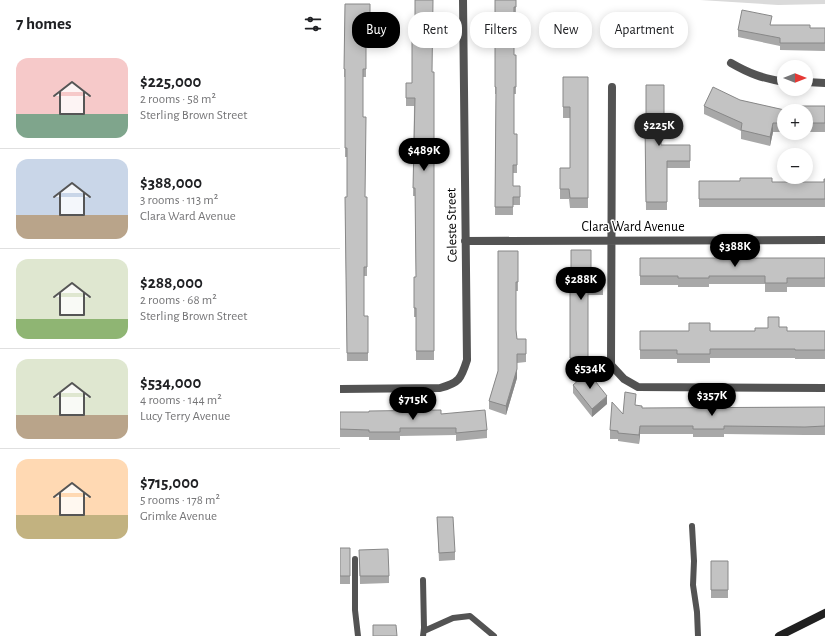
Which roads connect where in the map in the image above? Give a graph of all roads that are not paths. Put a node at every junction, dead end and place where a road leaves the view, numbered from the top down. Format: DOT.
graph roads {
  1 [pos="462,0"];
  2 [pos="730,63"];
  3 [pos="777,80"];
  4 [pos="813,82"];
  5 [pos="825,82"];
  6 [pos="612,87"];
  7 [pos="466,240"];
  8 [pos="611,240"];
  9 [pos="825,240"];
  10 [pos="825,388"];
  11 [pos="340,389"];
  12 [pos="692,526"];
  13 [pos="355,559"];
  14 [pos="423,580"];
  15 [pos="825,613"];
  16 [pos="423,633"];
  17 [pos="358,636"];
  18 [pos="494,636"];
  19 [pos="698,636"];
  20 [pos="779,636"];
  1 -- 7 [label="street, Celeste Street"];
  2 -- 3 [label="street"];
  4 -- 5 [label="street"];
  6 -- 8 [label="street"];
  7 -- 8 [label="street, Clara Ward Avenue"];
  7 -- 11 [label="street, Celeste Street"];
  8 -- 9 [label="street, Clara Ward Avenue"];
  8 -- 10 [label="street"];
  12 -- 19 [label="lane"];
  13 -- 17 [label="lane"];
  14 -- 16 [label="lane"];
  15 -- 20 [label="main road"];
  16 -- 18 [label="lane"];
}
